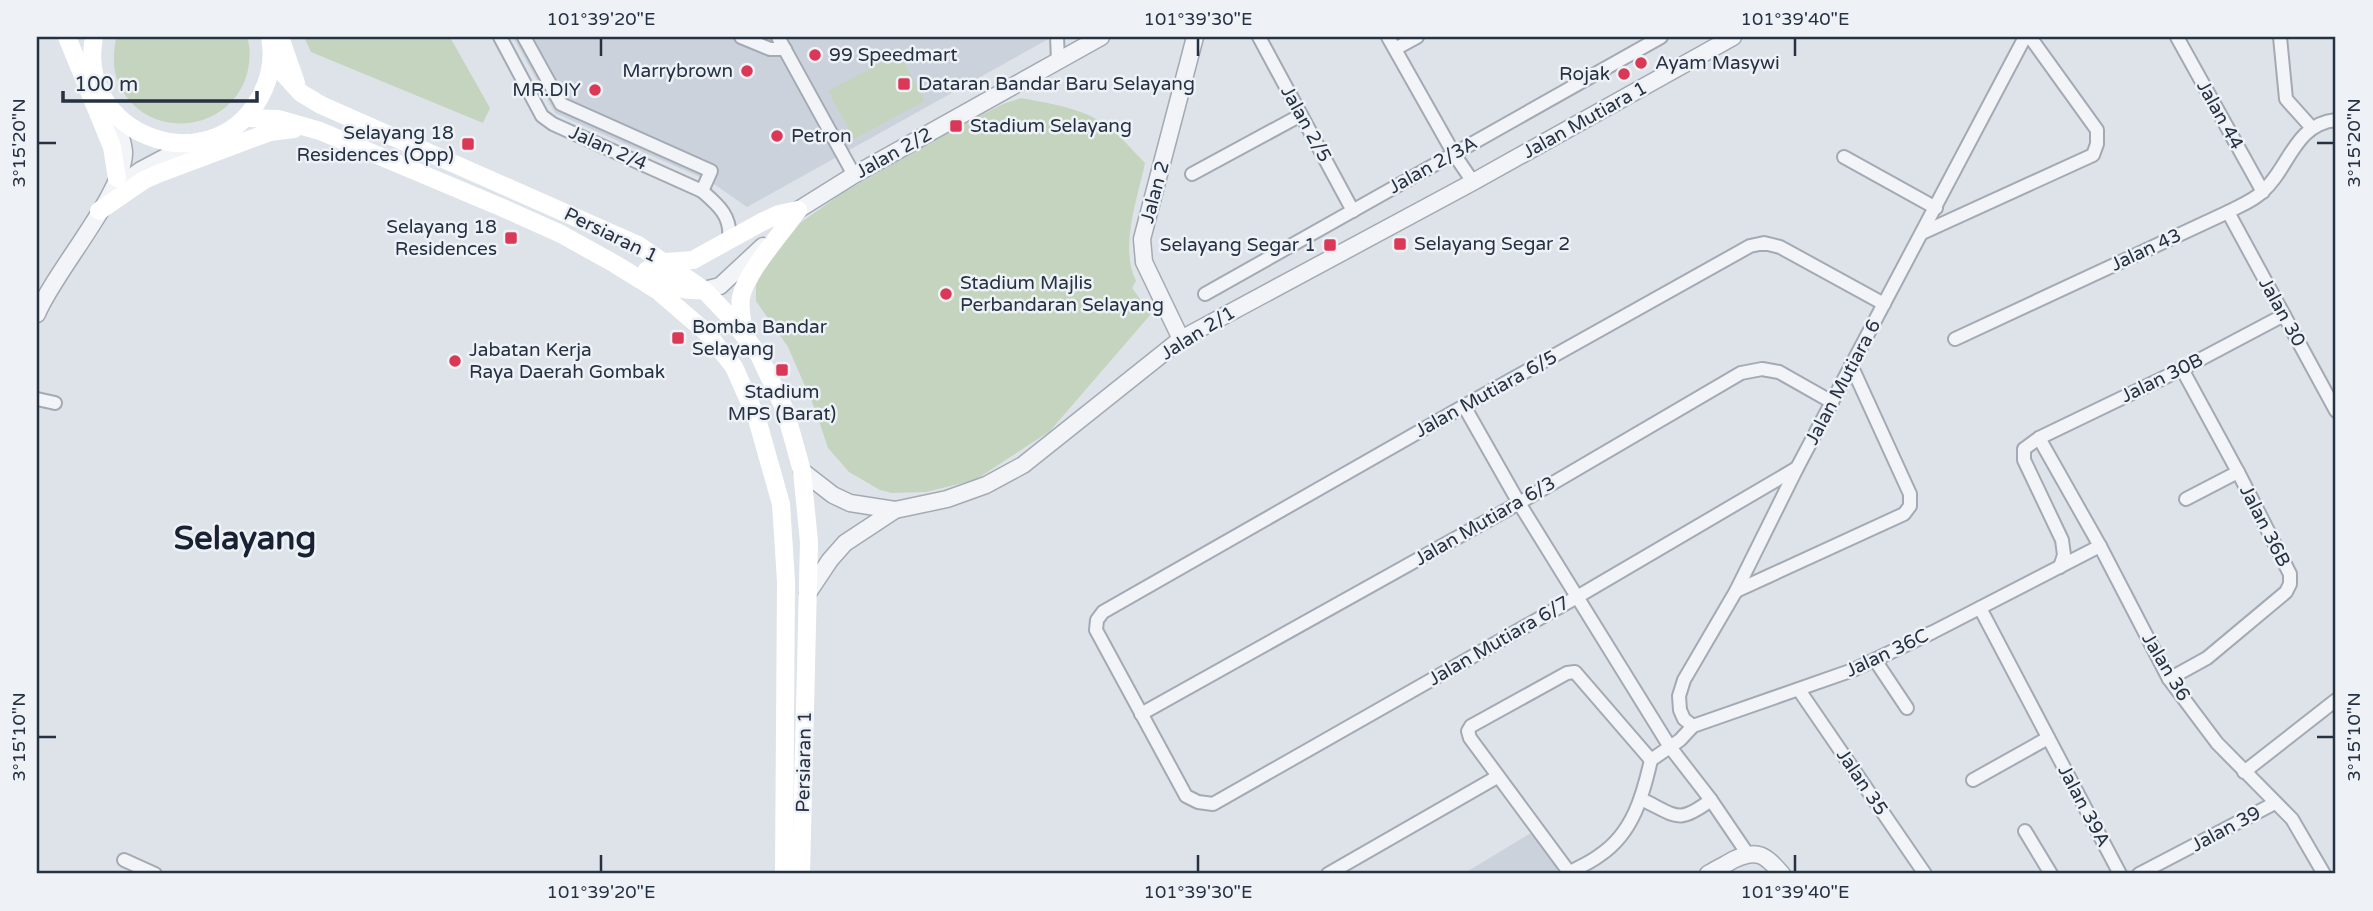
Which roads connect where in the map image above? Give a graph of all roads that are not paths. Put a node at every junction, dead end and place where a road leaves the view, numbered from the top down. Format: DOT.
graph roads {
  1 [pos="67,37"];
  2 [pos="76,37"];
  3 [pos="94,37"];
  4 [pos="270,37"];
  5 [pos="280,37"];
  6 [pos="500,37"];
  7 [pos="524,37"];
  8 [pos="741,37"];
  9 [pos="778,37"];
  10 [pos="1057,37"];
  11 [pos="1259,37"];
  12 [pos="1388,37"];
  13 [pos="1417,37"];
  14 [pos="1661,37"];
  15 [pos="1732,37"];
  16 [pos="2028,37"];
  17 [pos="2177,37"];
  18 [pos="2280,37"];
  19 [pos="1097,38"];
  20 [pos="1193,38"];
  21 [pos="785,49"];
  22 [pos="1395,49"];
  23 [pos="1058,60"];
  24 [pos="272,61"];
  25 [pos="93,72"];
  26 [pos="301,93"];
  27 [pos="111,110"];
  28 [pos="1301,115"];
  29 [pos="246,118"];
  30 [pos="2336,120"];
  31 [pos="308,127"];
  32 [pos="2312,128"];
  33 [pos="192,143"];
  34 [pos="1454,154"];
  35 [pos="1844,158"];
  36 [pos="1192,174"];
  37 [pos="854,175"];
  38 [pos="1473,183"];
  39 [pos="113,186"];
  40 [pos="702,191"];
  41 [pos="2263,192"];
  42 [pos="1936,208"];
  43 [pos="798,210"];
  44 [pos="99,211"];
  45 [pos="1353,211"];
  46 [pos="2228,212"];
  47 [pos="1922,233"];
  48 [pos="561,234"];
  49 [pos="729,240"];
  50 [pos="666,262"];
  51 [pos="704,290"];
  52 [pos="1205,294"];
  53 [pos="1884,304"];
  54 [pos="37,314"];
  55 [pos="2284,315"];
  56 [pos="745,337"];
  57 [pos="1181,339"];
  58 [pos="1955,340"];
  59 [pos="1851,365"];
  60 [pos="2182,369"];
  61 [pos="777,394"];
  62 [pos="37,400"];
  63 [pos="55,402"];
  64 [pos="1832,402"];
  65 [pos="750,404"];
  66 [pos="1464,406"];
  67 [pos="2336,411"];
  68 [pos="2039,438"];
  69 [pos="1797,468"];
  70 [pos="802,471"];
  71 [pos="2238,472"];
  72 [pos="2186,499"];
  73 [pos="1518,503"];
  74 [pos="895,510"];
  75 [pos="2100,546"];
  76 [pos="2060,567"];
  77 [pos="1736,591"];
  78 [pos="808,593"];
  79 [pos="1577,597"];
  80 [pos="1980,608"];
  81 [pos="1875,660"];
  82 [pos="2169,679"];
  83 [pos="1799,690"];
  84 [pos="2336,700"];
  85 [pos="1907,708"];
  86 [pos="1142,713"];
  87 [pos="1693,726"];
  88 [pos="2048,738"];
  89 [pos="1670,747"];
  90 [pos="1651,760"];
  91 [pos="2245,772"];
  92 [pos="1497,777"];
  93 [pos="1973,780"];
  94 [pos="1642,799"];
  95 [pos="1711,800"];
  96 [pos="2276,803"];
  97 [pos="2025,831"];
  98 [pos="1747,853"];
  99 [pos="124,860"];
  100 [pos="1568,873"];
  101 [pos="1714,873"];
  102 [pos="155,874"];
  103 [pos="784,874"];
  104 [pos="801,874"];
  105 [pos="1328,874"];
  106 [pos="1782,874"];
  107 [pos="1925,874"];
  108 [pos="2051,874"];
  109 [pos="2120,874"];
  110 [pos="2139,874"];
  111 [pos="2324,874"];
  1 -- 39 [label="main road"];
  2 -- 25 [label="main road"];
  3 -- 25 [label="main road"];
  4 -- 24 [label="main road"];
  5 -- 26 [label="main road"];
  6 -- 40 [label="street, Jalan 2/4"];
  7 -- 40 [label="street"];
  8 -- 21 [label="street"];
  9 -- 21 [label="street"];
  10 -- 23 [label="street"];
  11 -- 28 [label="street, Jalan 2/5"];
  12 -- 22 [label="street"];
  13 -- 22 [label="street"];
  14 -- 34 [label="street, Jalan 2/3A"];
  15 -- 38 [label="street, Jalan Mutiara 1"];
  16 -- 42 [label="street, Jalan Mutiara 6"];
  16 -- 47 [label="street"];
  17 -- 41 [label="street, Jalan 44"];
  18 -- 32 [label="street"];
  19 -- 23 [label="street, Jalan 2/2"];
  20 -- 57 [label="street, Jalan 2"];
  21 -- 37 [label="street"];
  22 -- 34 [label="street"];
  23 -- 37 [label="street, Jalan 2/2"];
  24 -- 26 [label="main road, Persiaran 1"];
  24 -- 29 [label="main road"];
  25 -- 27 [label="main road"];
  26 -- 50 [label="main road, Persiaran 1"];
  27 -- 33 [label="main road"];
  27 -- 39 [label="street"];
  28 -- 36 [label="street"];
  28 -- 45 [label="street, Jalan 2/5"];
  29 -- 31 [label="main road, Persiaran 1"];
  29 -- 33 [label="main road"];
  30 -- 32 [label="street"];
  31 -- 44 [label="main road"];
  31 -- 48 [label="main road, Persiaran 1"];
  32 -- 41 [label="street, Jalan 43"];
  33 -- 39 [label="street"];
  34 -- 38 [label="street"];
  34 -- 45 [label="street, Jalan 2/3A"];
  35 -- 42 [label="street"];
  37 -- 43 [label="street, Jalan 2/2"];
  38 -- 57 [label="street, Jalan 2/1"];
  39 -- 44 [label="street"];
  40 -- 49 [label="street, Jalan 2/4"];
  41 -- 46 [label="street, Jalan 43"];
  42 -- 47 [label="street, Jalan Mutiara 6"];
  43 -- 49 [label="main road"];
  43 -- 51 [label="street, Jalan 2/2"];
  43 -- 56 [label="main road"];
  44 -- 54 [label="street"];
  45 -- 52 [label="street, Jalan 2/3A"];
  46 -- 55 [label="street, Jalan 30"];
  46 -- 58 [label="street, Jalan 43"];
  47 -- 53 [label="street, Jalan Mutiara 6"];
  48 -- 51 [label="main road"];
  48 -- 65 [label="main road, Persiaran 1"];
  49 -- 50 [label="main road"];
  50 -- 51 [label="main road, Persiaran 1"];
  51 -- 56 [label="main road, Persiaran 1"];
  53 -- 59 [label="street, Jalan Mutiara 6"];
  53 -- 66 [label="street, Jalan Mutiara 6/5"];
  55 -- 60 [label="street, Jalan 30B"];
  55 -- 67 [label="street, Jalan 30"];
  56 -- 61 [label="main road, Persiaran 1"];
  57 -- 74 [label="street, Jalan 2/1"];
  59 -- 64 [label="street, Jalan Mutiara 6"];
  59 -- 77 [label="street"];
  60 -- 68 [label="street, Jalan 30B"];
  60 -- 71 [label="street, Jalan 36B"];
  61 -- 65 [label="main road"];
  61 -- 70 [label="main road, Persiaran 1"];
  62 -- 63 [label="street"];
  64 -- 69 [label="street, Jalan Mutiara 6"];
  64 -- 73 [label="street, Jalan Mutiara 6/3"];
  65 -- 103 [label="main road, Persiaran 1"];
  66 -- 73 [label="street"];
  66 -- 86 [label="street, Jalan Mutiara 6/5"];
  68 -- 75 [label="street, Jalan 36"];
  68 -- 76 [label="street"];
  69 -- 77 [label="street, Jalan Mutiara 6"];
  69 -- 79 [label="street, Jalan Mutiara 6/7"];
  70 -- 74 [label="street, Jalan 2/1"];
  70 -- 78 [label="main road, Persiaran 1"];
  71 -- 72 [label="street"];
  71 -- 82 [label="street, Jalan 36B"];
  73 -- 79 [label="street"];
  73 -- 86 [label="street, Jalan Mutiara 6/3"];
  74 -- 78 [label="street, Jalan 2/1"];
  75 -- 76 [label="street, Jalan 36C"];
  75 -- 82 [label="street, Jalan 36"];
  76 -- 80 [label="street, Jalan 36C"];
  77 -- 87 [label="street, Jalan Mutiara 6"];
  78 -- 104 [label="main road, Persiaran 1"];
  79 -- 86 [label="street, Jalan Mutiara 6/7"];
  79 -- 89 [label="street"];
  80 -- 81 [label="street, Jalan 36C"];
  80 -- 88 [label="street, Jalan 39A"];
  81 -- 83 [label="street, Jalan 36C"];
  81 -- 85 [label="street"];
  82 -- 91 [label="street, Jalan 36"];
  83 -- 87 [label="street, Jalan 36C"];
  83 -- 107 [label="street, Jalan 35"];
  84 -- 91 [label="street"];
  87 -- 89 [label="street, Jalan 36C"];
  88 -- 93 [label="street"];
  88 -- 109 [label="street, Jalan 39A"];
  89 -- 90 [label="street, Jalan 36C"];
  89 -- 95 [label="street"];
  90 -- 92 [label="street"];
  90 -- 94 [label="street"];
  91 -- 96 [label="street, Jalan 36"];
  92 -- 100 [label="street"];
  92 -- 105 [label="street"];
  94 -- 95 [label="street"];
  94 -- 100 [label="street"];
  95 -- 98 [label="street"];
  96 -- 110 [label="street, Jalan 39"];
  96 -- 111 [label="street, Jalan 36"];
  97 -- 108 [label="street"];
  98 -- 101 [label="street"];
  98 -- 106 [label="street"];
  99 -- 102 [label="street"];
}
